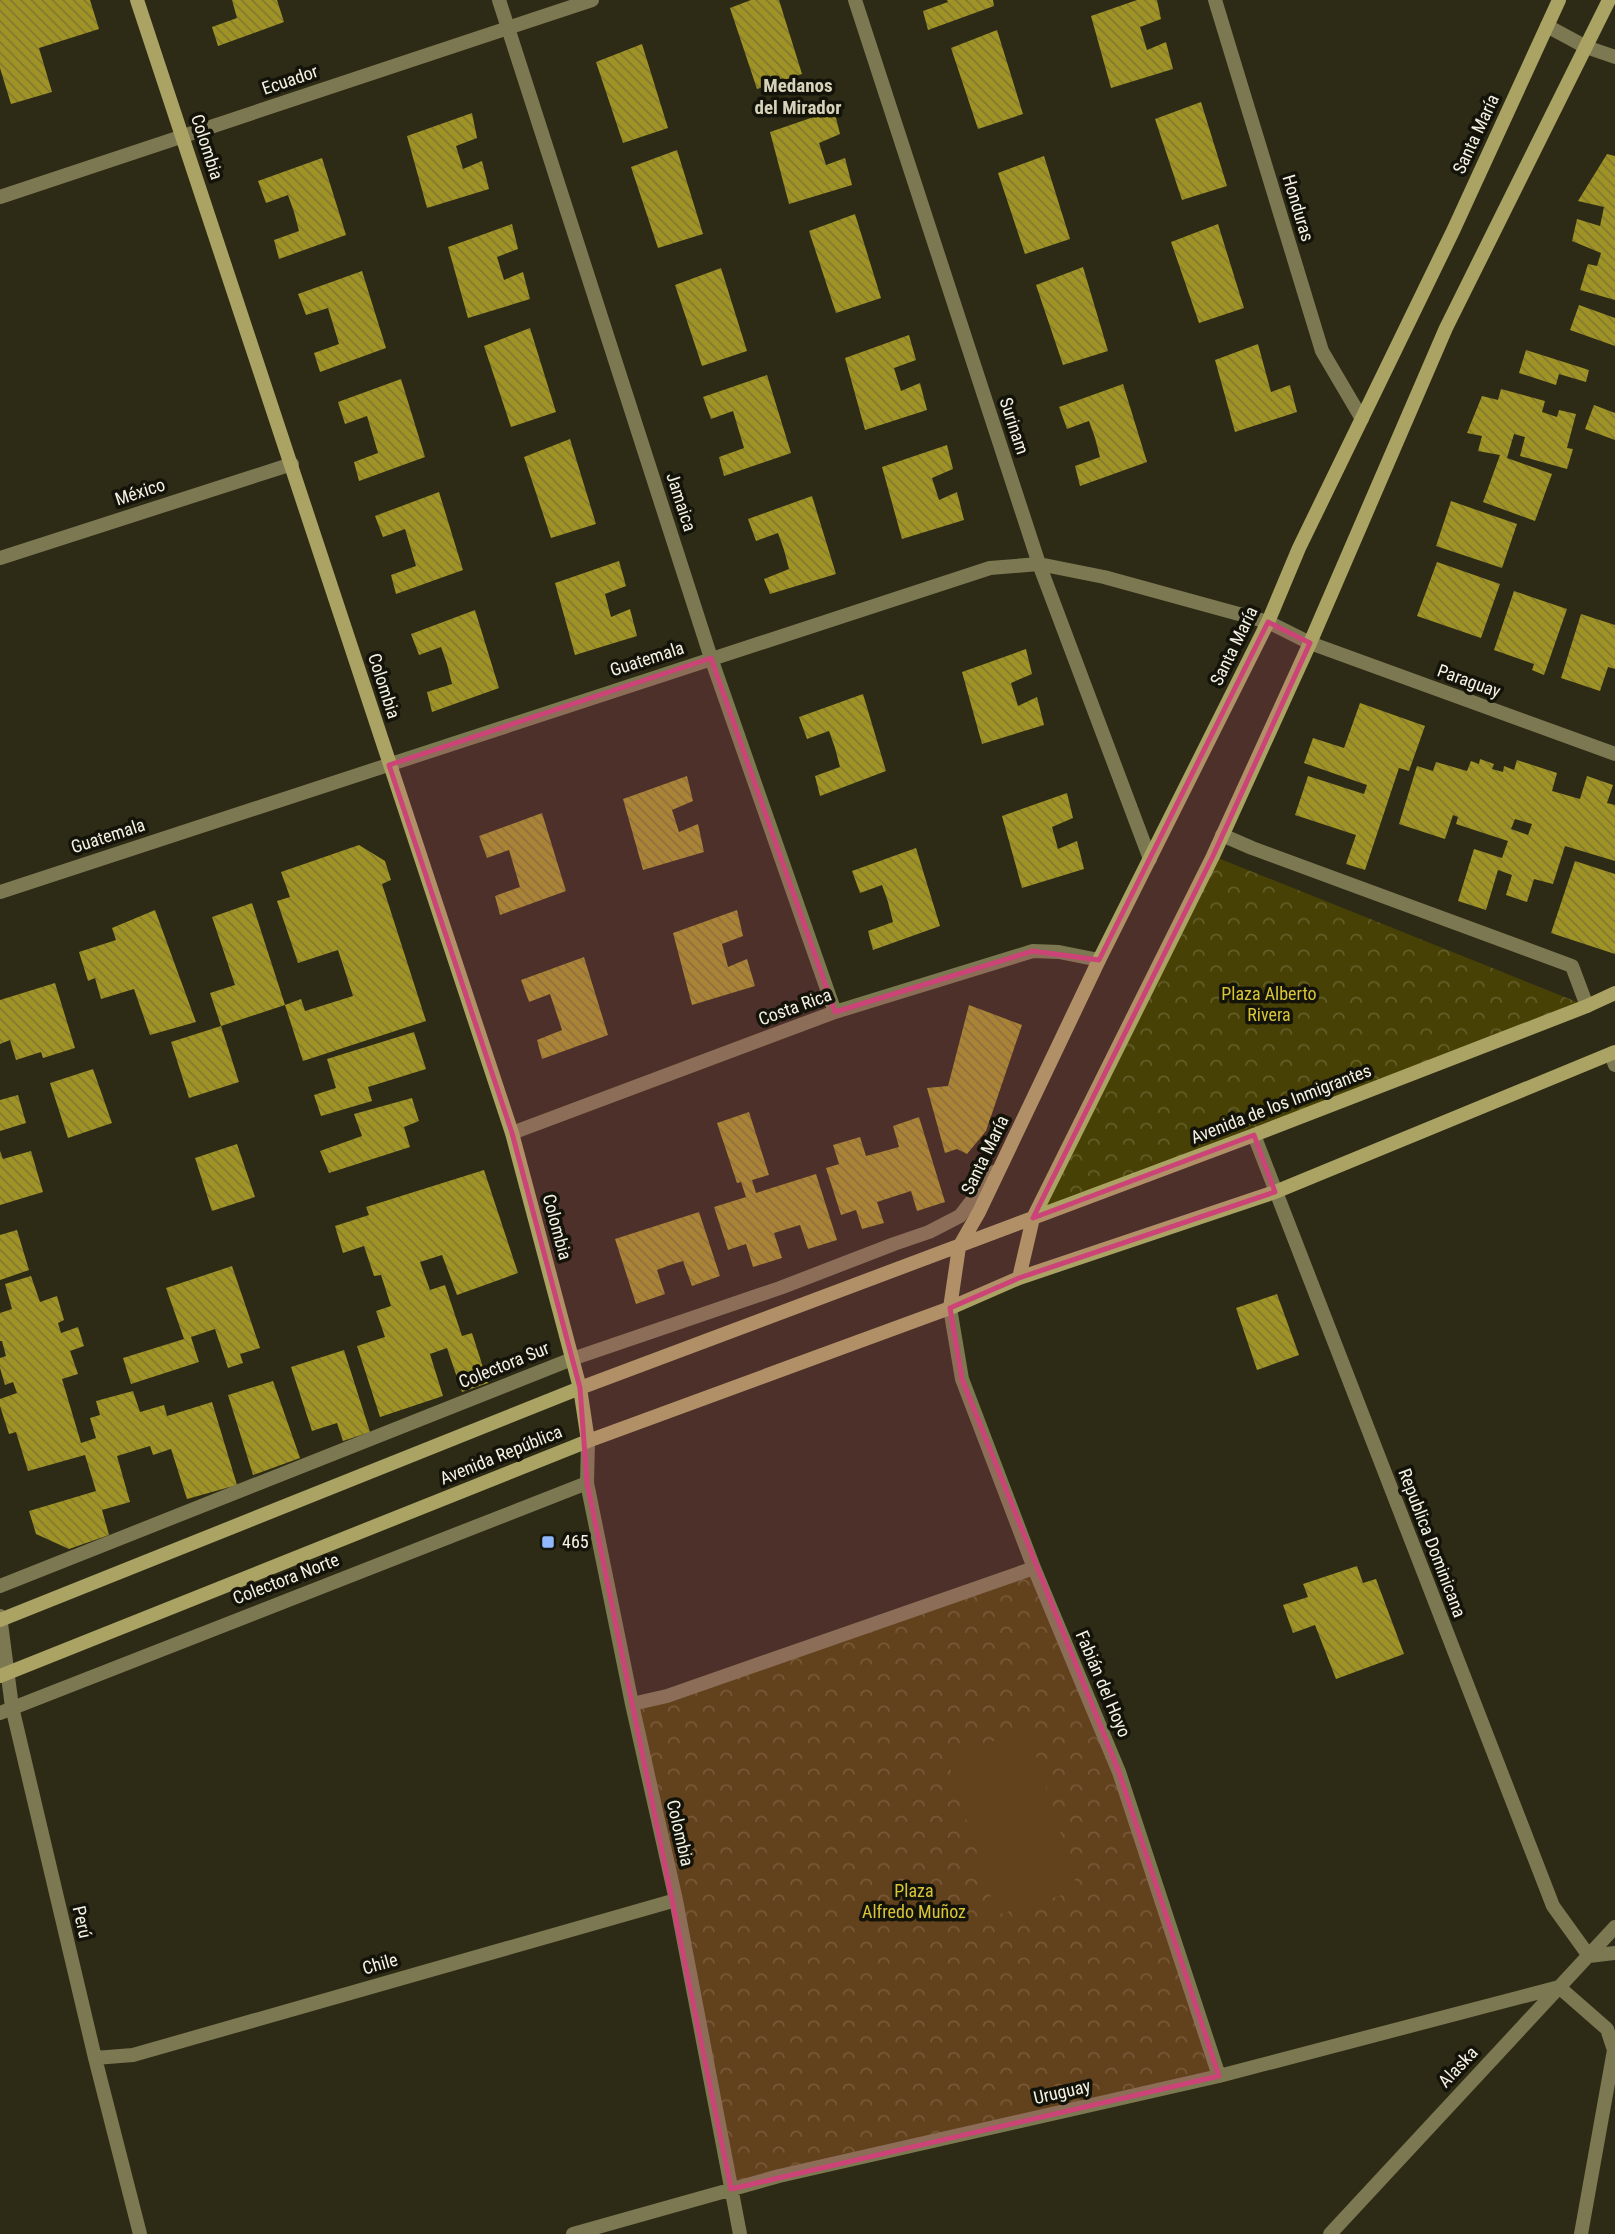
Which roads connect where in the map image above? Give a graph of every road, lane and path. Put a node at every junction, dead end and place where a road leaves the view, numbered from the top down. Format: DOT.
graph roads {
  1 [pos="137,0"];
  2 [pos="499,0"];
  3 [pos="592,0"];
  4 [pos="855,0"];
  5 [pos="1215,0"];
  6 [pos="1559,0"];
  7 [pos="1609,0"];
  8 [pos="1547,26"];
  9 [pos="508,27"];
  10 [pos="1586,47"];
  11 [pos="1615,57"];
  12 [pos="183,136"];
  13 [pos="0,197"];
  14 [pos="1362,419"];
  15 [pos="292,464"];
  16 [pos="0,558"];
  17 [pos="1039,564"];
  18 [pos="1268,622"];
  19 [pos="1310,643"];
  20 [pos="711,658"];
  21 [pos="1615,754"];
  22 [pos="389,765"];
  23 [pos="1222,835"];
  24 [pos="1150,859"];
  25 [pos="0,892"];
  26 [pos="1099,960"];
  27 [pos="1615,993"];
  28 [pos="1587,1006"];
  29 [pos="835,1012"];
  30 [pos="1614,1057"];
  31 [pos="512,1133"];
  32 [pos="1254,1135"];
  33 [pos="1004,1160"];
  34 [pos="1275,1192"];
  35 [pos="1033,1218"];
  36 [pos="959,1247"];
  37 [pos="1019,1278"];
  38 [pos="950,1308"];
  39 [pos="572,1359"];
  40 [pos="580,1388"];
  41 [pos="588,1441"];
  42 [pos="587,1483"];
  43 [pos="1034,1568"];
  44 [pos="0,1586"];
  45 [pos="0,1619"];
  46 [pos="4,1674"];
  47 [pos="632,1704"];
  48 [pos="6,1710"];
  49 [pos="676,1900"];
  50 [pos="1615,1927"];
  51 [pos="1615,1953"];
  52 [pos="1589,1956"];
  53 [pos="1559,1987"];
  54 [pos="95,2058"];
  55 [pos="1219,2076"];
  56 [pos="731,2189"];
  57 [pos="141,2234"];
  58 [pos="573,2234"];
  59 [pos="740,2234"];
  60 [pos="1330,2234"];
  61 [pos="1581,2234"];
  1 -- 12 [label="street, Colombia"];
  2 -- 9 [label="street, Jamaica"];
  3 -- 9 [label="street, Ecuador"];
  4 -- 17 [label="street, Surinam"];
  5 -- 14 [label="street, Honduras"];
  6 -- 8 [label="street, Santa María"];
  7 -- 10 [label="street"];
  8 -- 10 [label="street"];
  8 -- 14 [label="street, Santa María"];
  9 -- 12 [label="street, Ecuador"];
  9 -- 20 [label="street, Jamaica"];
  10 -- 11 [label="street"];
  10 -- 19 [label="street"];
  12 -- 13 [label="street, Ecuador"];
  12 -- 15 [label="street, Colombia"];
  14 -- 18 [label="street, Santa María"];
  15 -- 16 [label="street, México"];
  15 -- 22 [label="street, Colombia"];
  17 -- 18 [label="street, Guatemala"];
  17 -- 20 [label="street, Guatemala"];
  17 -- 24 [label="street, Surinam"];
  18 -- 19 [label="street, Guatemala"];
  18 -- 24 [label="street, Santa María"];
  19 -- 21 [label="street, Paraguay"];
  19 -- 23 [label="street"];
  20 -- 22 [label="street, Guatemala"];
  20 -- 29 [label="street, Jamaica"];
  22 -- 25 [label="street, Guatemala"];
  22 -- 31 [label="street, Colombia"];
  23 -- 28 [label="street"];
  23 -- 35 [label="street"];
  24 -- 26 [label="street, Santa María"];
  26 -- 29 [label="street, Costa Rica"];
  26 -- 33 [label="street, Santa María"];
  27 -- 28 [label="street, Avenida de los Inmigrantes"];
  28 -- 32 [label="street, Avenida de los Inmigrantes"];
  29 -- 31 [label="street, Costa Rica"];
  30 -- 34 [label="street"];
  31 -- 39 [label="street, Colombia"];
  32 -- 34 [label="street, Republica Dominicana"];
  32 -- 35 [label="street, Avenida de los Inmigrantes"];
  33 -- 36 [label="street, Santa María"];
  33 -- 39 [label="street, Colectora Sur"];
  34 -- 37 [label="street"];
  34 -- 52 [label="street, Republica Dominicana"];
  35 -- 36 [label="street, Avenida de los Inmigrantes"];
  35 -- 37 [label="street"];
  36 -- 38 [label="street, Santa María"];
  36 -- 40 [label="street, Avenida República"];
  37 -- 38 [label="street, Avenida República"];
  38 -- 41 [label="street, Avenida República"];
  38 -- 43 [label="street, Fabián del Hoyo"];
  39 -- 40 [label="street, Colombia"];
  39 -- 44 [label="street, Colectora Sur"];
  40 -- 41 [label="street, Colombia"];
  40 -- 45 [label="street, Avenida República"];
  41 -- 42 [label="street, Colombia"];
  41 -- 46 [label="street, Avenida República"];
  42 -- 47 [label="street, Colombia"];
  42 -- 48 [label="street, Colectora Norte"];
  43 -- 47 [label="street"];
  43 -- 55 [label="street, Fabián del Hoyo"];
  45 -- 46 [label="street, Perú"];
  46 -- 48 [label="street, Perú"];
  47 -- 49 [label="street, Colombia"];
  48 -- 54 [label="street, Perú"];
  49 -- 54 [label="street, Chile"];
  49 -- 56 [label="street, Colombia"];
  50 -- 52 [label="street, Alaska"];
  51 -- 52 [label="street"];
  52 -- 53 [label="street, Alaska"];
  53 -- 55 [label="street, Uruguay"];
  53 -- 60 [label="street, Alaska"];
  53 -- 61 [label="street"];
  54 -- 57 [label="street, Perú"];
  55 -- 56 [label="street, Uruguay"];
  56 -- 58 [label="street, Uruguay"];
  56 -- 59 [label="street, Colombia"];
}
